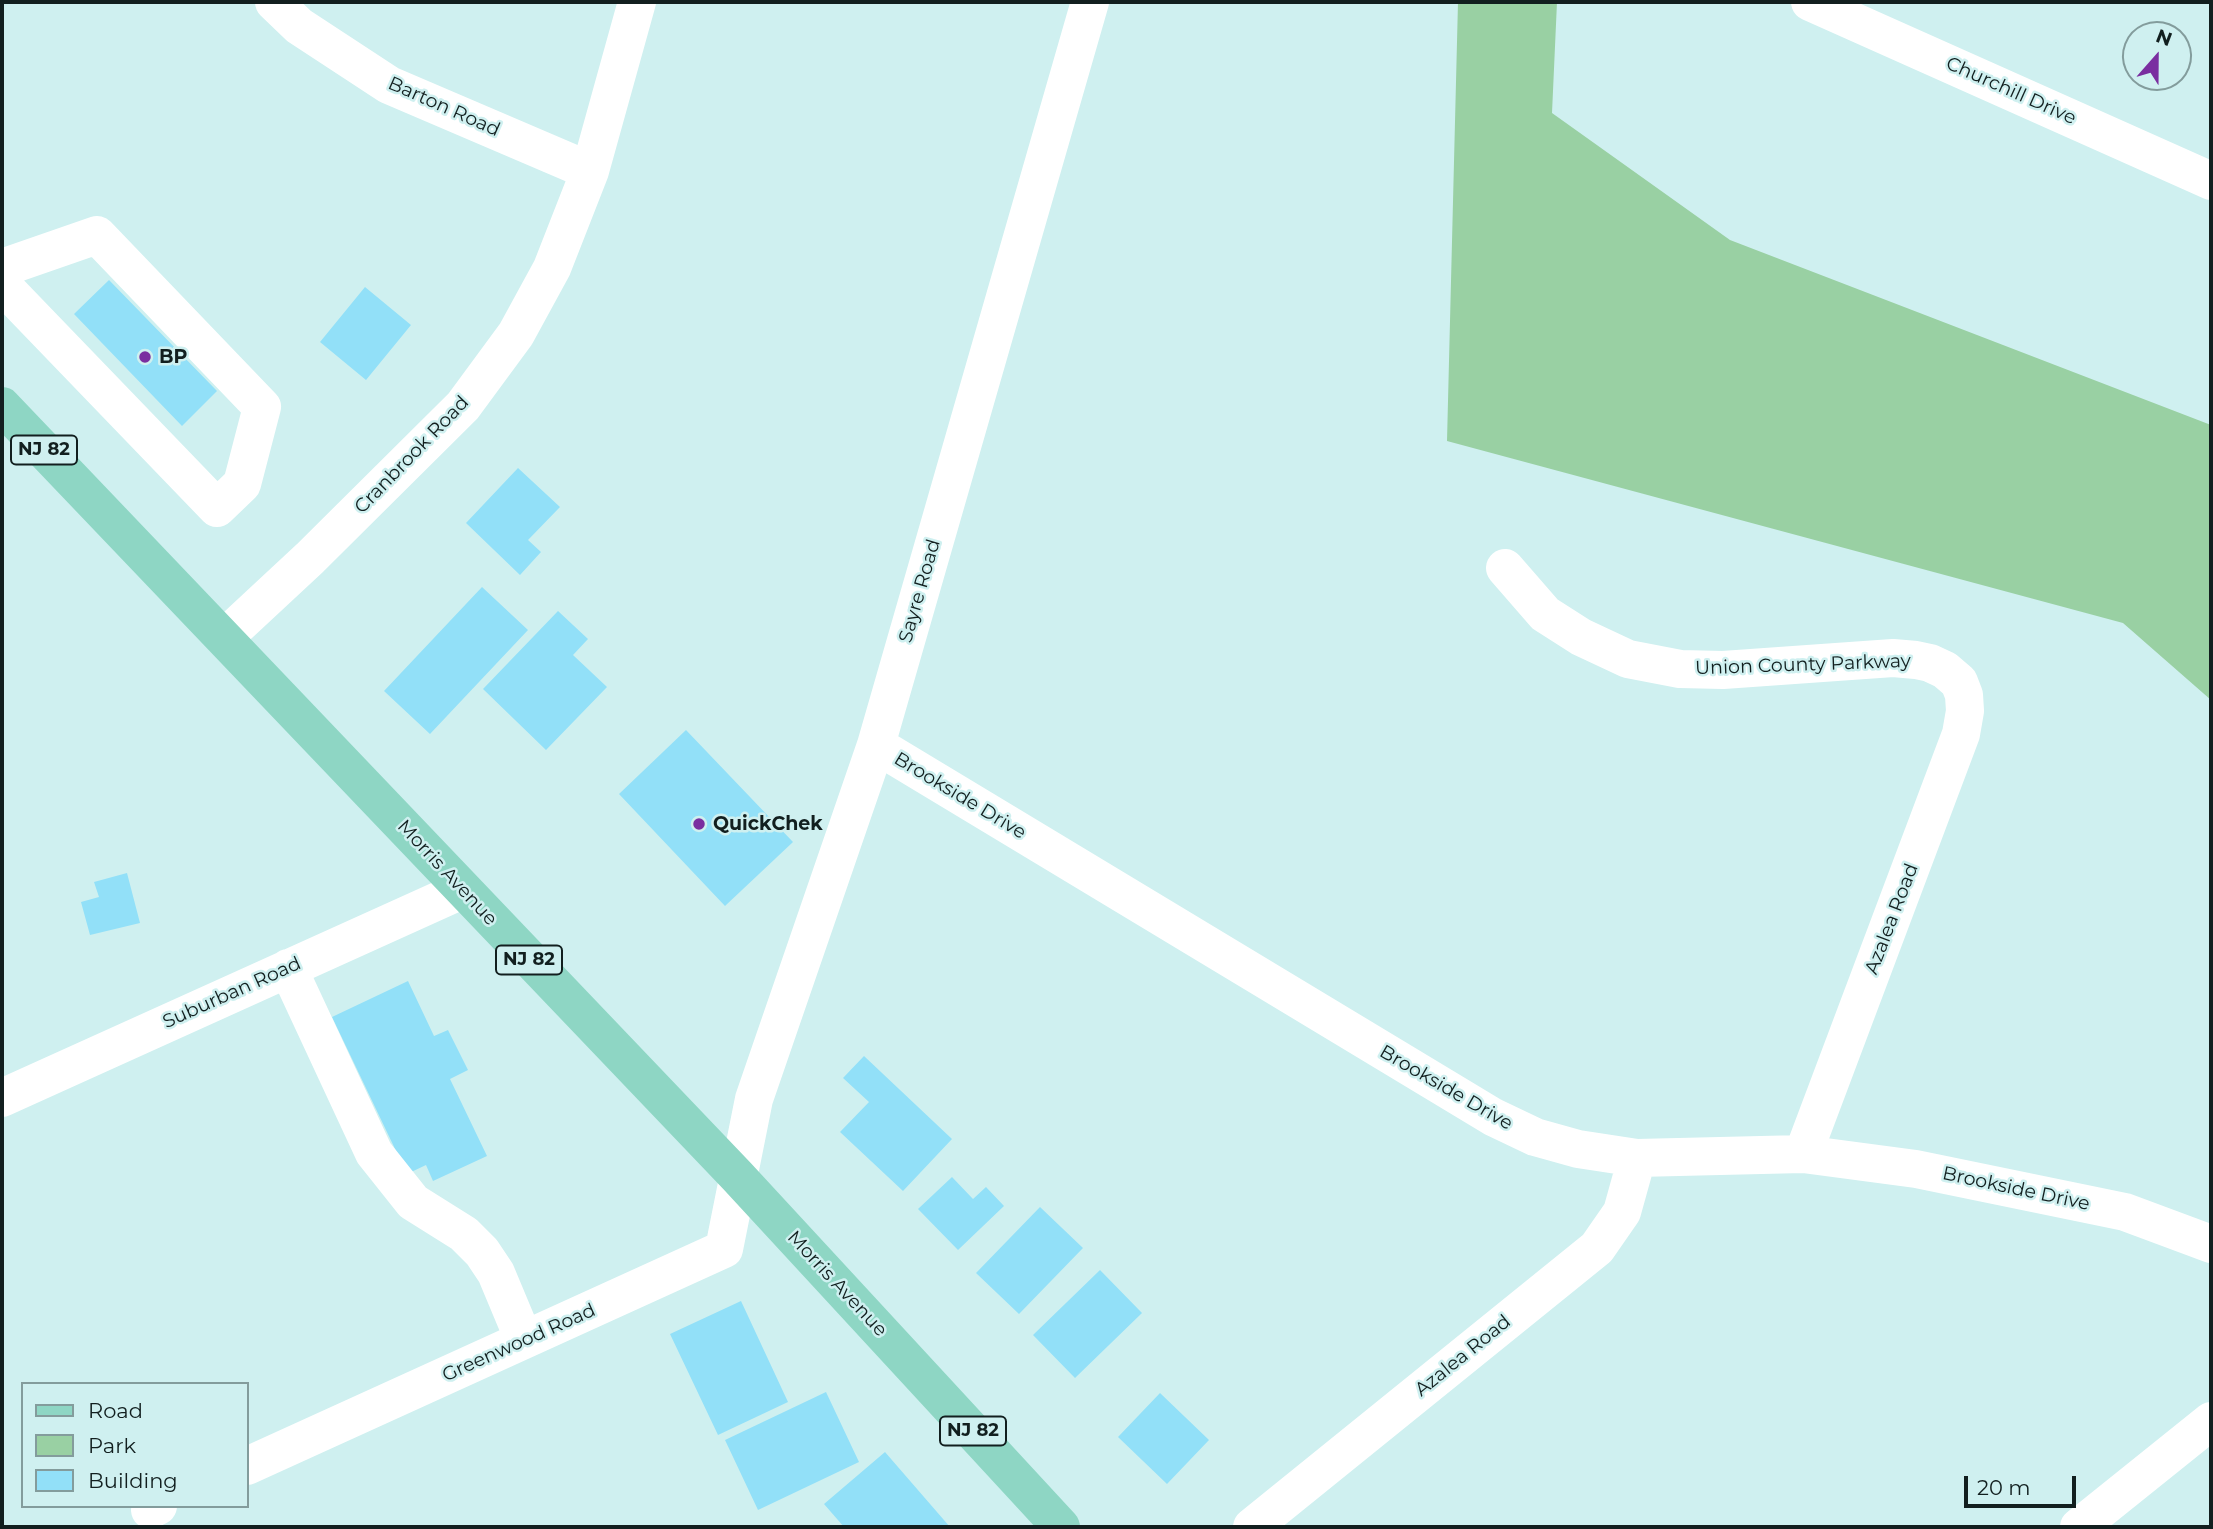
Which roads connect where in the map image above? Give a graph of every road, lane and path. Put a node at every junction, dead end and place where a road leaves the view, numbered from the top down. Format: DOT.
graph roads {
  1 [pos="274,2"];
  2 [pos="637,2"];
  3 [pos="1090,2"];
  4 [pos="1810,2"];
  5 [pos="590,171"];
  6 [pos="2211,181"];
  7 [pos="2,268"];
  8 [pos="2,285"];
  9 [pos="2,406"];
  10 [pos="1505,568"];
  11 [pos="224,638"];
  12 [pos="1959,682"];
  13 [pos="876,746"];
  14 [pos="462,890"];
  15 [pos="288,968"];
  16 [pos="2,1098"];
  17 [pos="1803,1154"];
  18 [pos="1637,1158"];
  19 [pos="737,1177"];
  20 [pos="2211,1244"];
  21 [pos="524,1340"];
  22 [pos="2211,1421"];
  23 [pos="248,1466"];
  24 [pos="1061,1527"];
  25 [pos="1252,1527"];
  26 [pos="2080,1527"];
  1 -- 5 [label="street, Barton Road"];
  2 -- 5 [label="street, Cranbrook Road"];
  3 -- 13 [label="street, Sayre Road"];
  4 -- 6 [label="street, Churchill Drive"];
  5 -- 11 [label="street, Cranbrook Road"];
  7 -- 8 [label="street"];
  9 -- 11 [label="main road, Morris Avenue / NJ 82"];
  10 -- 12 [label="street, Union County Parkway"];
  11 -- 14 [label="main road, Morris Avenue / NJ 82"];
  12 -- 17 [label="street, Azalea Road"];
  13 -- 18 [label="street, Brookside Drive"];
  13 -- 19 [label="street, Sayre Road"];
  14 -- 15 [label="street, Suburban Road"];
  14 -- 19 [label="main road, Morris Avenue / NJ 82"];
  15 -- 16 [label="street, Suburban Road"];
  15 -- 21 [label="street"];
  17 -- 18 [label="street, Brookside Drive"];
  17 -- 20 [label="street, Brookside Drive"];
  18 -- 25 [label="street, Azalea Road"];
  19 -- 21 [label="street, Greenwood Road"];
  19 -- 24 [label="main road, Morris Avenue / NJ 82"];
  21 -- 23 [label="street, Greenwood Road"];
  22 -- 26 [label="street"];
}
